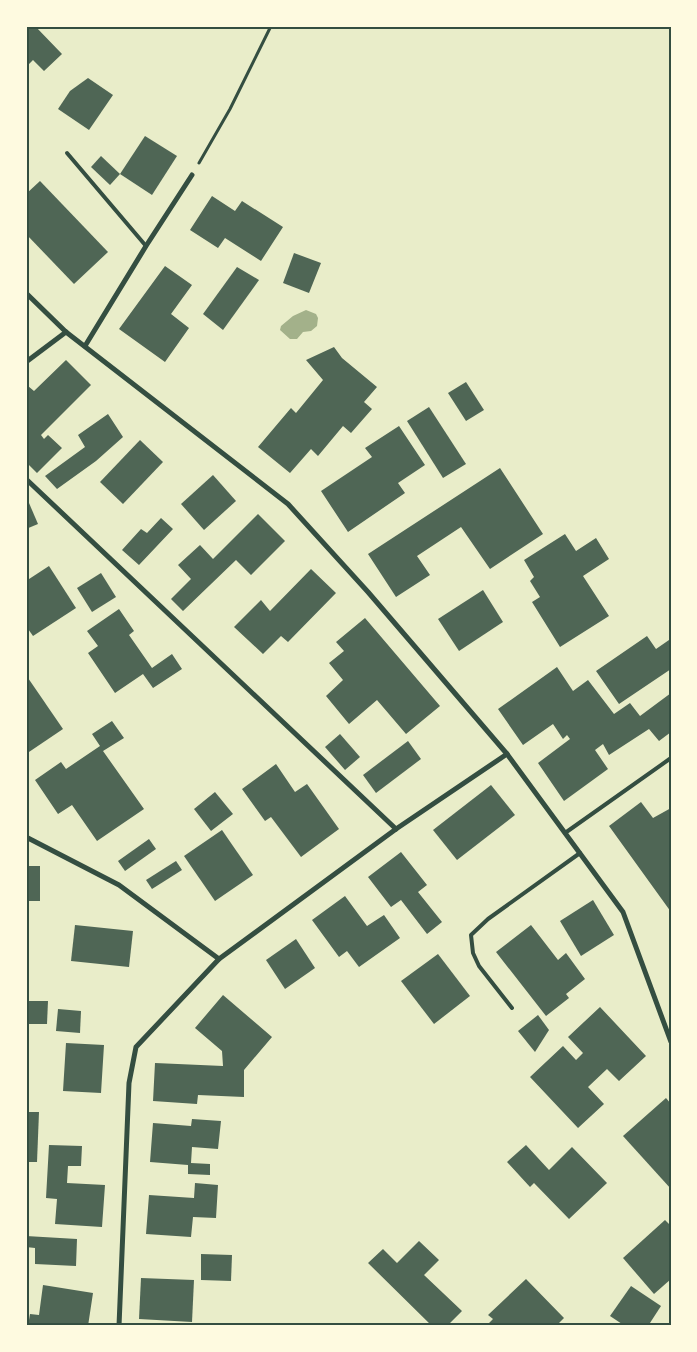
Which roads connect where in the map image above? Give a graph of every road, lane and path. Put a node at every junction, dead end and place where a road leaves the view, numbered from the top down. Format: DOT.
graph roads {
  1 [pos="271,26"];
  2 [pos="67,154"];
  3 [pos="192,175"];
  4 [pos="146,246"];
  5 [pos="26,293"];
  6 [pos="66,332"];
  7 [pos="85,346"];
  8 [pos="26,362"];
  9 [pos="26,479"];
  10 [pos="507,754"];
  11 [pos="671,758"];
  12 [pos="396,829"];
  13 [pos="565,833"];
  14 [pos="26,838"];
  15 [pos="580,853"];
  16 [pos="219,959"];
  17 [pos="512,1008"];
  18 [pos="671,1042"];
  19 [pos="119,1326"];
  1 -- 3 [label="path"];
  2 -- 4 [label="lane"];
  3 -- 4 [label="street"];
  4 -- 7 [label="street"];
  5 -- 6 [label="street"];
  6 -- 7 [label="street"];
  6 -- 8 [label="street"];
  7 -- 10 [label="street"];
  9 -- 12 [label="street"];
  10 -- 12 [label="street"];
  10 -- 13 [label="street"];
  11 -- 13 [label="lane"];
  12 -- 16 [label="street"];
  13 -- 15 [label="street"];
  14 -- 16 [label="street"];
  15 -- 17 [label="lane"];
  15 -- 18 [label="street"];
  16 -- 19 [label="street"];
}
